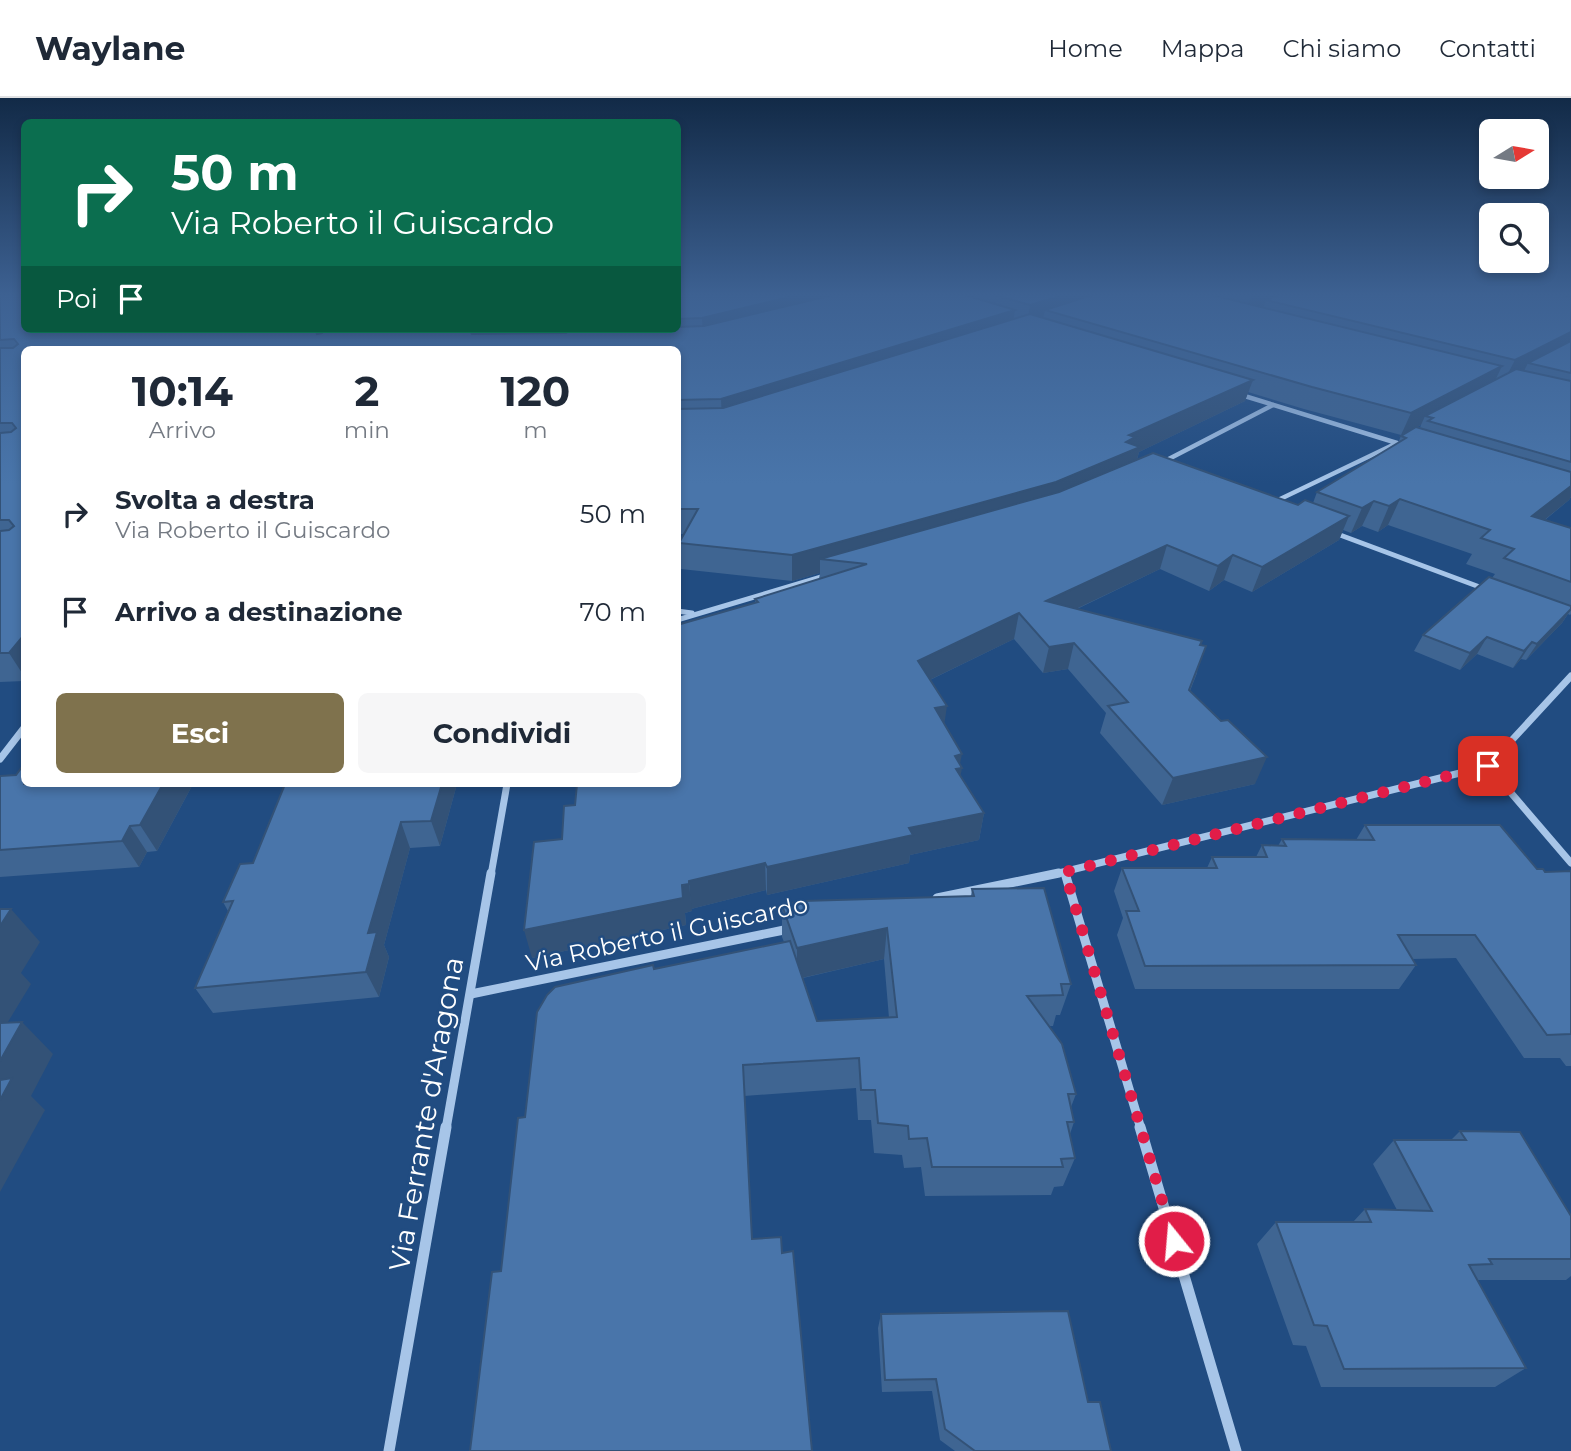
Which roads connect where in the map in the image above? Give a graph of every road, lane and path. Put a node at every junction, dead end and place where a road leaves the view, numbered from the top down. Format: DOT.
graph roads {
  1 [pos="1234,393"];
  2 [pos="1273,405"];
  3 [pos="1397,443"];
  4 [pos="1411,447"];
  5 [pos="1166,472"];
  6 [pos="1278,512"];
  7 [pos="1329,531"];
  8 [pos="842,571"];
  9 [pos="1494,593"];
  10 [pos="681,611"];
  11 [pos="696,613"];
  12 [pos="681,619"];
  13 [pos="1571,676"];
  14 [pos="21,732"];
  15 [pos="0,759"];
  16 [pos="1488,766"];
  17 [pos="506,787"];
  18 [pos="1571,863"];
  19 [pos="1065,872"];
  20 [pos="930,900"];
  21 [pos="795,927"];
  22 [pos="471,994"];
  23 [pos="389,1451"];
  24 [pos="1236,1451"];
  1 -- 2 [label="street"];
  2 -- 3 [label="street"];
  2 -- 5 [label="street"];
  3 -- 4 [label="street"];
  3 -- 6 [label="street"];
  7 -- 9 [label="street"];
  8 -- 11 [label="street"];
  10 -- 11 [label="street"];
  11 -- 12 [label="street"];
  13 -- 16 [label="street"];
  14 -- 15 [label="street"];
  16 -- 18 [label="street"];
  16 -- 19 [label="street"];
  17 -- 22 [label="street, Via Ferrante d'Aragona"];
  19 -- 20 [label="street"];
  19 -- 24 [label="street"];
  21 -- 22 [label="street, Via Roberto il Guiscardo"];
  22 -- 23 [label="street, Via Ferrante d'Aragona"];
}
